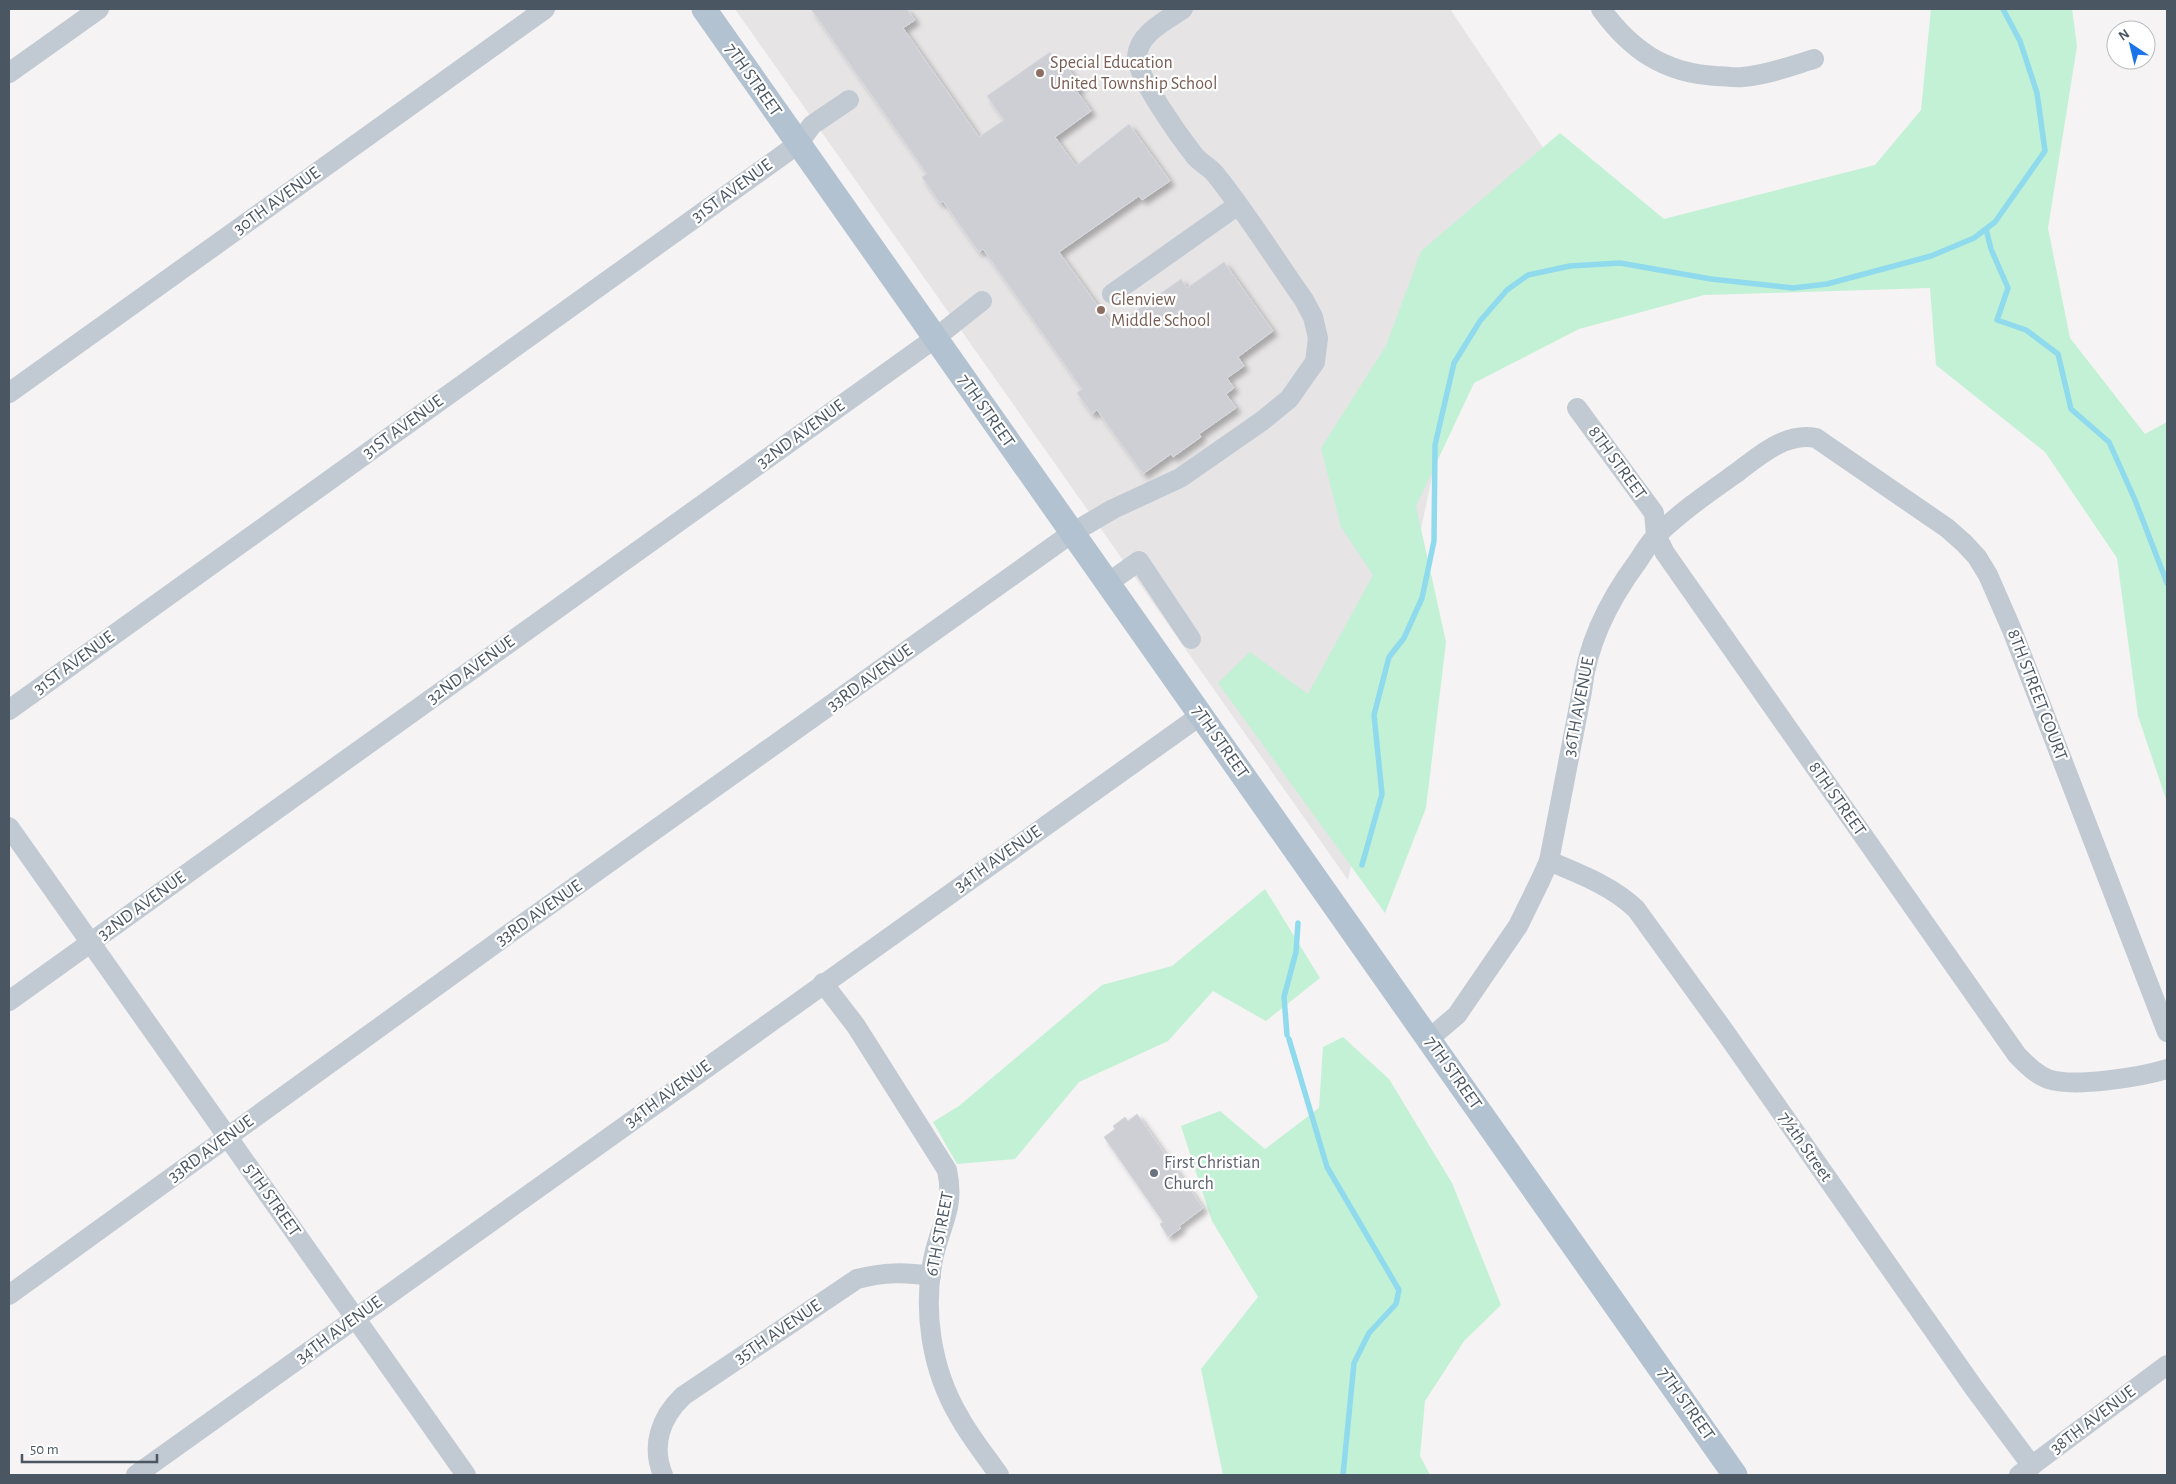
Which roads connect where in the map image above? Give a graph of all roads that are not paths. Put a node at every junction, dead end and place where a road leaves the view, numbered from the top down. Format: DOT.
graph roads {
  1 [pos="99,9"];
  2 [pos="545,9"];
  3 [pos="704,9"];
  4 [pos="1184,9"];
  5 [pos="1602,9"];
  6 [pos="1814,60"];
  7 [pos="9,73"];
  8 [pos="849,100"];
  9 [pos="798,144"];
  10 [pos="1238,205"];
  11 [pos="1112,294"];
  12 [pos="982,301"];
  13 [pos="934,338"];
  14 [pos="9,393"];
  15 [pos="1577,408"];
  16 [pos="1806,436"];
  17 [pos="1072,534"];
  18 [pos="1656,535"];
  19 [pos="1108,583"];
  20 [pos="1191,638"];
  21 [pos="9,710"];
  22 [pos="1201,714"];
  23 [pos="9,827"];
  24 [pos="1549,860"];
  25 [pos="92,942"];
  26 [pos="823,983"];
  27 [pos="9,1001"];
  28 [pos="2167,1032"];
  29 [pos="1429,1039"];
  30 [pos="2167,1069"];
  31 [pos="228,1137"];
  32 [pos="932,1276"];
  33 [pos="9,1295"];
  34 [pos="355,1319"];
  35 [pos="2167,1365"];
  36 [pos="2025,1471"];
  37 [pos="136,1475"];
  38 [pos="466,1475"];
  39 [pos="663,1475"];
  40 [pos="998,1475"];
  41 [pos="1735,1475"];
  1 -- 7 [label="street"];
  2 -- 14 [label="street, 30TH AVENUE"];
  3 -- 9 [label="main road, 7TH STREET"];
  4 -- 10 [label="street, 33RD AVENUE"];
  5 -- 6 [label="street"];
  8 -- 9 [label="street, 31ST AVENUE"];
  9 -- 13 [label="main road, 7TH STREET"];
  9 -- 21 [label="street, 31ST AVENUE"];
  10 -- 11 [label="street"];
  10 -- 17 [label="street, 33RD AVENUE"];
  12 -- 13 [label="street, 32ND AVENUE"];
  13 -- 17 [label="main road, 7TH STREET"];
  13 -- 25 [label="street, 32ND AVENUE"];
  15 -- 18 [label="street, 8TH STREET"];
  16 -- 18 [label="street, 36TH AVENUE"];
  16 -- 28 [label="street, 8TH STREET COURT"];
  17 -- 19 [label="main road, 7TH STREET"];
  17 -- 31 [label="street, 33RD AVENUE"];
  18 -- 24 [label="street, 36TH AVENUE"];
  18 -- 30 [label="street, 8TH STREET"];
  19 -- 20 [label="street"];
  19 -- 22 [label="main road, 7TH STREET"];
  22 -- 26 [label="street, 34TH AVENUE"];
  22 -- 29 [label="main road, 7TH STREET"];
  23 -- 25 [label="street, 5TH STREET"];
  24 -- 29 [label="street, 36TH AVENUE"];
  24 -- 36 [label="street, 7½th Street"];
  25 -- 27 [label="street, 32ND AVENUE"];
  25 -- 31 [label="street, 5TH STREET"];
  26 -- 32 [label="street, 6TH STREET"];
  26 -- 34 [label="street, 34TH AVENUE"];
  29 -- 41 [label="main road, 7TH STREET"];
  31 -- 33 [label="street, 33RD AVENUE"];
  31 -- 34 [label="street, 5TH STREET"];
  32 -- 39 [label="street, 35TH AVENUE"];
  32 -- 40 [label="street, 6TH STREET"];
  34 -- 37 [label="street, 34TH AVENUE"];
  34 -- 38 [label="street, 5TH STREET"];
  35 -- 36 [label="street, 38TH AVENUE"];
}
